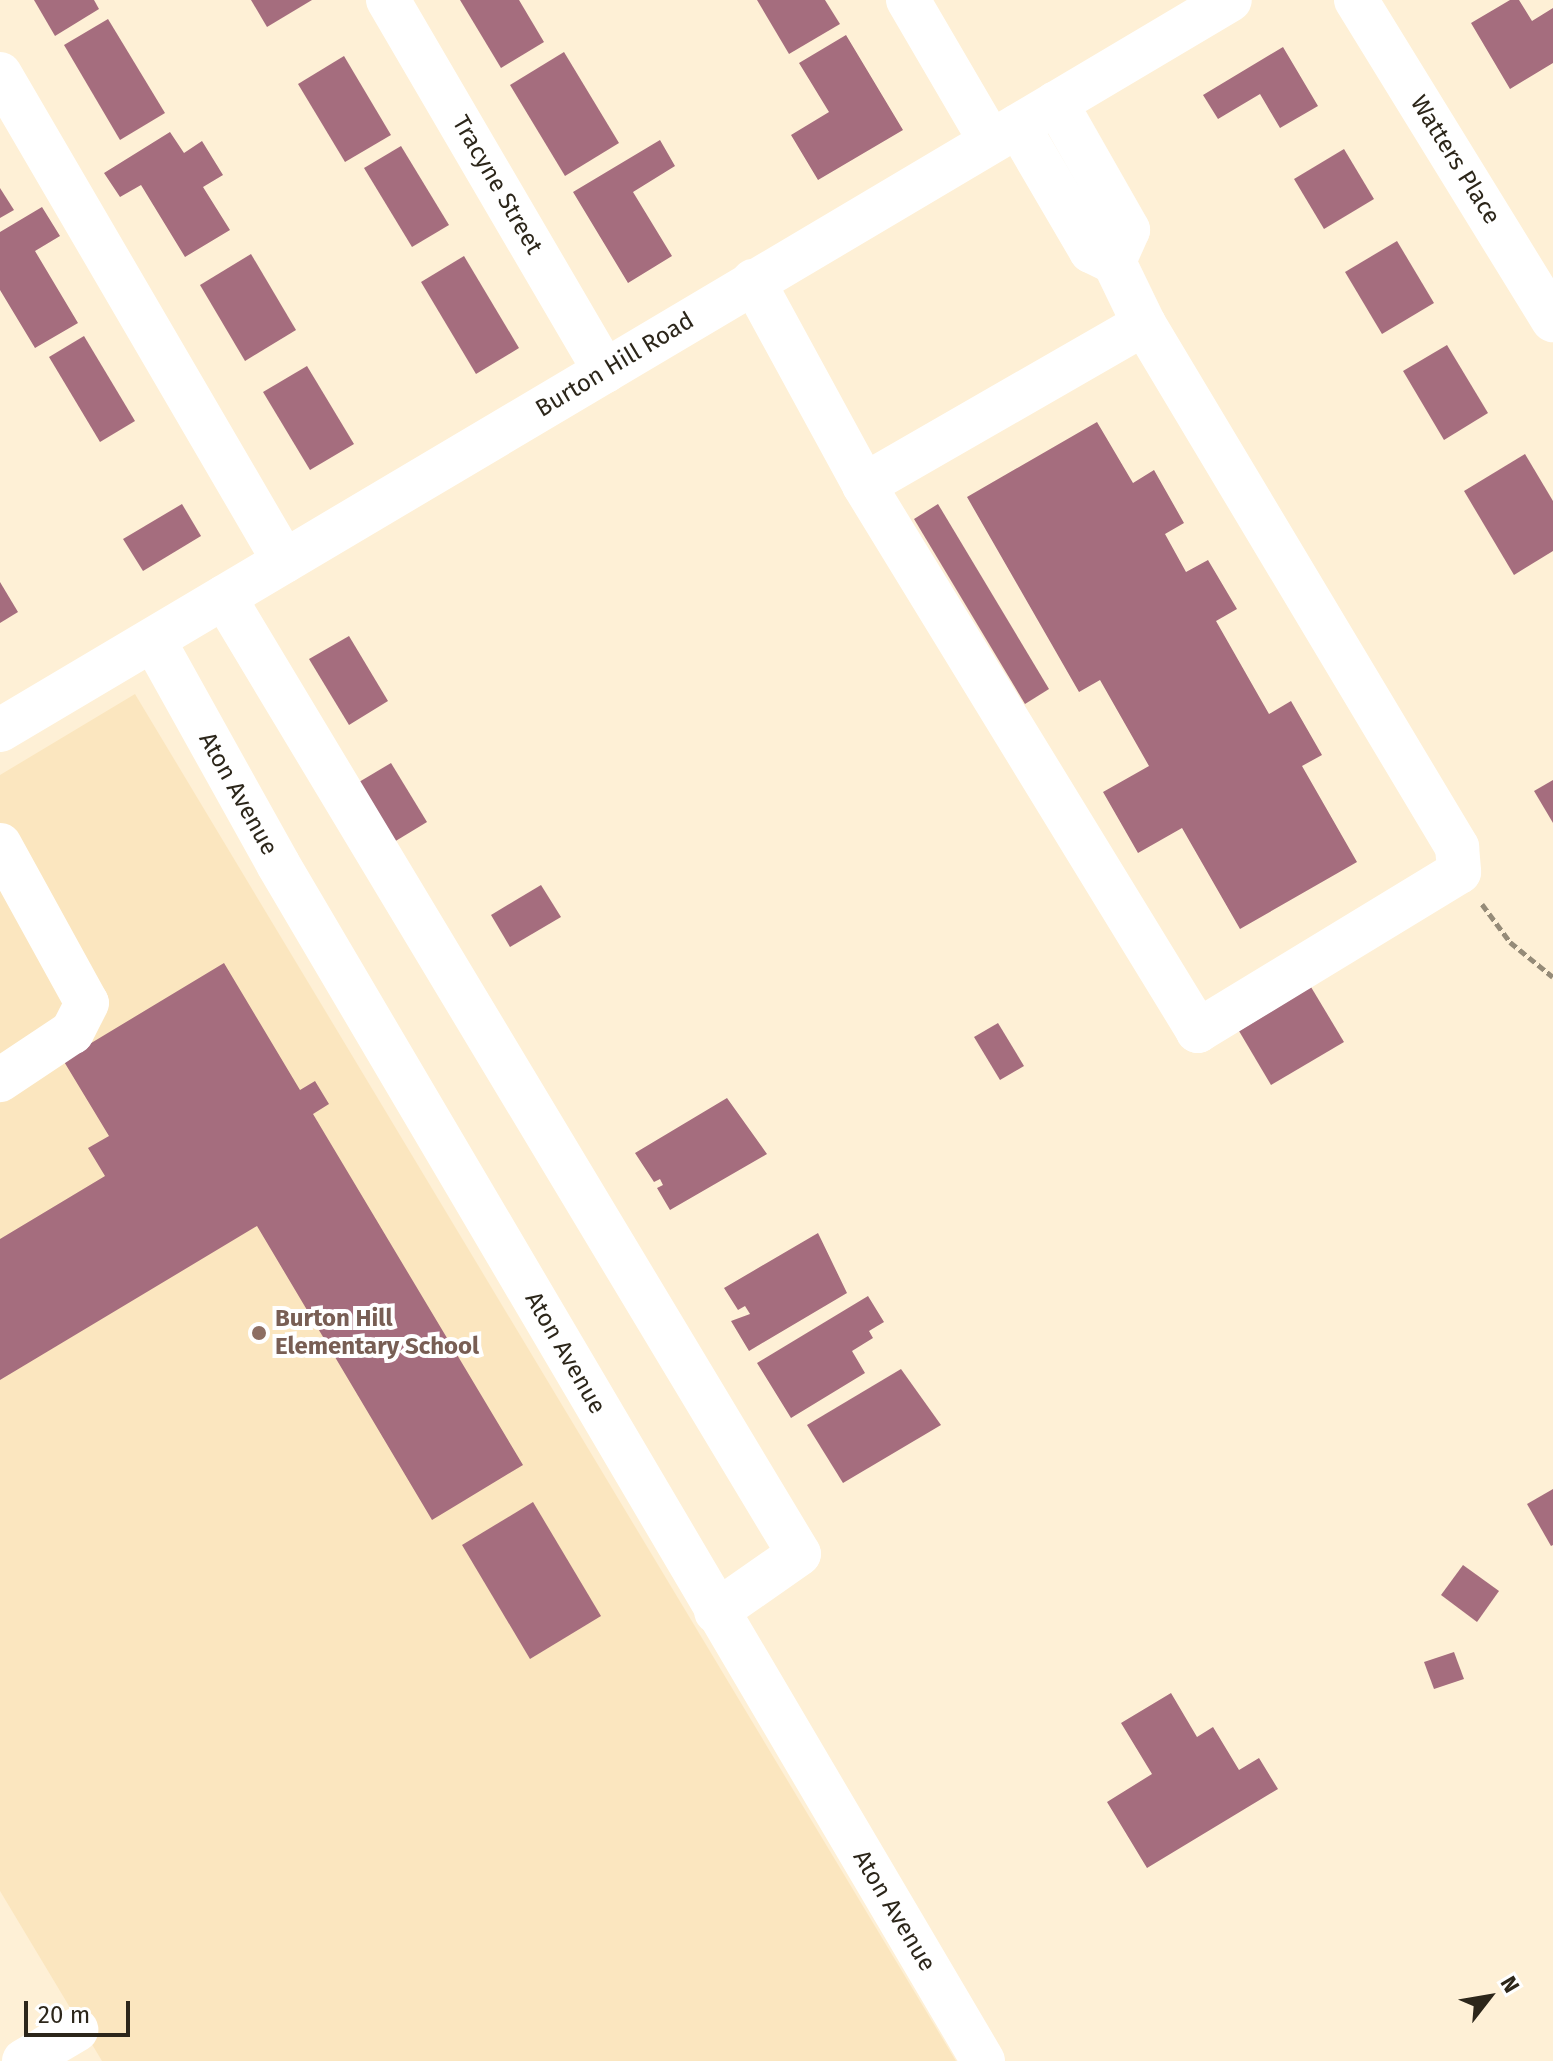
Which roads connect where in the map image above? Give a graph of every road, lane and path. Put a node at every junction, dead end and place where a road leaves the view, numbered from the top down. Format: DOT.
graph roads {
  1 [pos="388,0"];
  2 [pos="908,0"];
  3 [pos="1230,0"];
  4 [pos="1356,0"];
  5 [pos="0,74"];
  6 [pos="1056,103"];
  7 [pos="1005,134"];
  8 [pos="1114,262"];
  9 [pos="753,281"];
  10 [pos="1553,320"];
  11 [pos="1144,324"];
  12 [pos="605,371"];
  13 [pos="864,485"];
  14 [pos="284,561"];
  15 [pos="224,597"];
  16 [pos="154,641"];
  17 [pos="0,730"];
  18 [pos="0,845"];
  19 [pos="1459,872"];
  20 [pos="1553,977"];
  21 [pos="0,1080"];
  22 [pos="716,1612"];
  23 [pos="76,2030"];
  24 [pos="24,2061"];
  25 [pos="983,2061"];
  1 -- 12 [label="street, Tracyne Street"];
  2 -- 7 [label="street"];
  3 -- 6 [label="street, Burton Hill Road"];
  4 -- 10 [label="street, Watters Place"];
  5 -- 14 [label="street"];
  6 -- 7 [label="street, Burton Hill Road"];
  6 -- 8 [label="street"];
  7 -- 8 [label="street"];
  7 -- 9 [label="street, Burton Hill Road"];
  8 -- 11 [label="street"];
  9 -- 12 [label="street, Burton Hill Road"];
  9 -- 13 [label="street"];
  11 -- 13 [label="street"];
  11 -- 19 [label="street"];
  12 -- 14 [label="street, Burton Hill Road"];
  13 -- 19 [label="street"];
  14 -- 15 [label="street, Burton Hill Road"];
  15 -- 16 [label="street, Burton Hill Road"];
  15 -- 22 [label="street"];
  16 -- 17 [label="street, Burton Hill Road"];
  16 -- 22 [label="street, Aton Avenue"];
  18 -- 21 [label="street"];
  19 -- 20 [label="path"];
  22 -- 25 [label="street, Aton Avenue"];
  23 -- 24 [label="street"];
}
